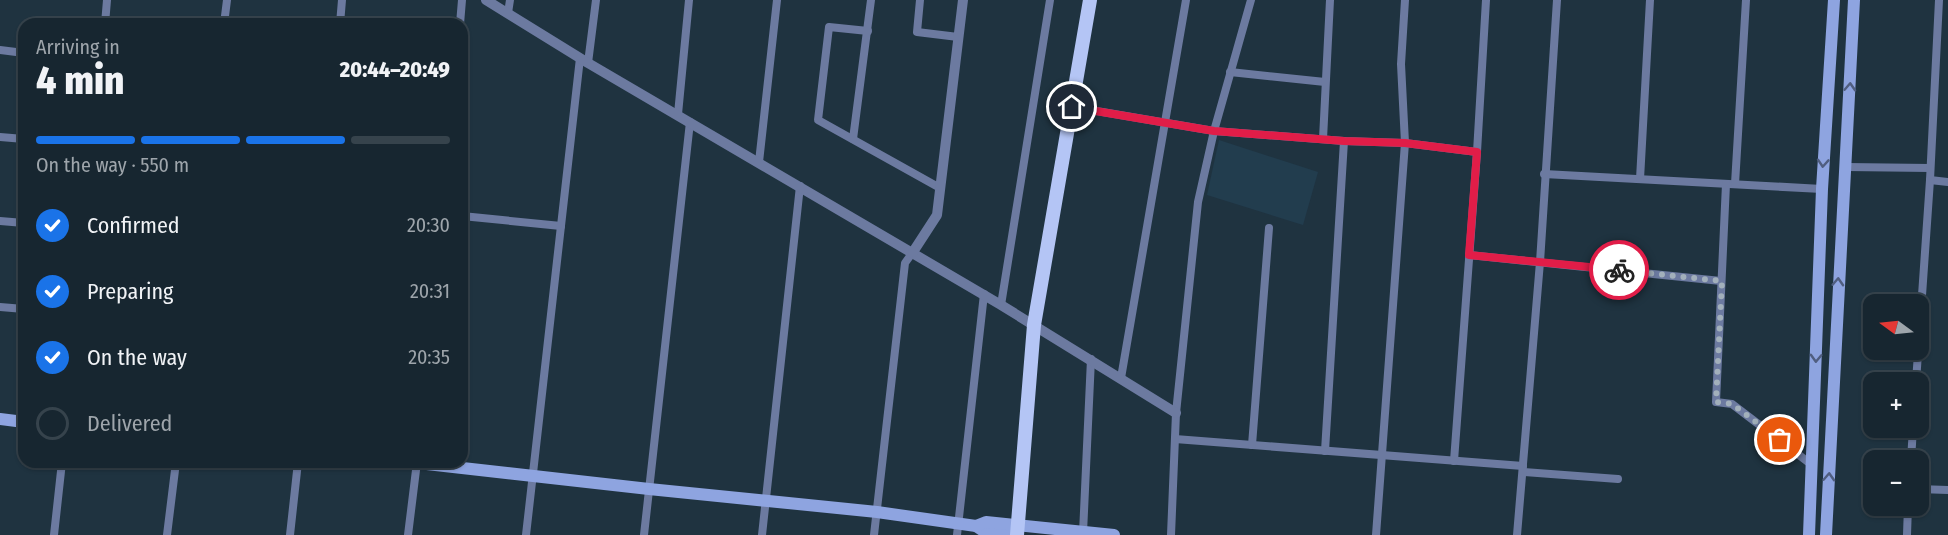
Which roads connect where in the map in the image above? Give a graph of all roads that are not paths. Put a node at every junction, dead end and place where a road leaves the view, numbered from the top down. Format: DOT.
graph roads {
  1 [pos="107,0"];
  2 [pos="227,0"];
  3 [pos="342,0"];
  4 [pos="462,0"];
  5 [pos="486,0"];
  6 [pos="510,0"];
  7 [pos="596,0"];
  8 [pos="689,0"];
  9 [pos="777,0"];
  10 [pos="871,0"];
  11 [pos="920,0"];
  12 [pos="963,0"];
  13 [pos="1050,0"];
  14 [pos="1089,0"];
  15 [pos="1186,0"];
  16 [pos="1251,0"];
  17 [pos="1330,0"];
  18 [pos="1405,0"];
  19 [pos="1486,0"];
  20 [pos="1557,0"];
  21 [pos="1650,0"];
  22 [pos="1746,0"];
  23 [pos="1834,0"];
  24 [pos="1854,0"];
  25 [pos="1939,0"];
  26 [pos="508,13"];
  27 [pos="106,18"];
  28 [pos="225,18"];
  29 [pos="340,18"];
  30 [pos="460,18"];
  31 [pos="868,31"];
  32 [pos="958,37"];
  33 [pos="0,50"];
  34 [pos="18,52"];
  35 [pos="584,60"];
  36 [pos="1230,72"];
  37 [pos="1325,82"];
  38 [pos="1072,107"];
  39 [pos="678,114"];
  40 [pos="690,122"];
  41 [pos="1163,123"];
  42 [pos="1214,131"];
  43 [pos="0,137"];
  44 [pos="18,138"];
  45 [pos="853,139"];
  46 [pos="1323,139"];
  47 [pos="1344,141"];
  48 [pos="1405,143"];
  49 [pos="1477,152"];
  50 [pos="759,162"];
  51 [pos="1846,167"];
  52 [pos="1930,168"];
  53 [pos="1544,174"];
  54 [pos="1640,179"];
  55 [pos="1930,180"];
  56 [pos="1948,182"];
  57 [pos="1731,184"];
  58 [pos="800,186"];
  59 [pos="940,188"];
  60 [pos="1822,189"];
  61 [pos="468,217"];
  62 [pos="0,221"];
  63 [pos="18,222"];
  64 [pos="561,226"];
  65 [pos="1269,228"];
  66 [pos="913,252"];
  67 [pos="1469,255"];
  68 [pos="1540,262"];
  69 [pos="1722,281"];
  70 [pos="984,294"];
  71 [pos="1002,304"];
  72 [pos="0,307"];
  73 [pos="18,308"];
  74 [pos="1034,325"];
  75 [pos="1091,359"];
  76 [pos="1918,372"];
  77 [pos="1121,378"];
  78 [pos="1176,413"];
  79 [pos="0,419"];
  80 [pos="18,421"];
  81 [pos="1175,439"];
  82 [pos="1252,445"];
  83 [pos="1325,451"];
  84 [pos="1383,455"];
  85 [pos="1454,461"];
  86 [pos="1812,465"];
  87 [pos="61,468"];
  88 [pos="175,468"];
  89 [pos="297,468"];
  90 [pos="416,468"];
  91 [pos="466,468"];
  92 [pos="1523,469"];
  93 [pos="532,476"];
  94 [pos="1618,479"];
  95 [pos="650,489"];
  96 [pos="1929,489"];
  97 [pos="1948,490"];
  98 [pos="765,501"];
  99 [pos="877,512"];
  100 [pos="1908,516"];
  101 [pos="958,529"];
  102 [pos="1015,532"];
  103 [pos="1083,533"];
  104 [pos="54,535"];
  105 [pos="167,535"];
  106 [pos="290,535"];
  107 [pos="408,535"];
  108 [pos="526,535"];
  109 [pos="644,535"];
  110 [pos="762,535"];
  111 [pos="874,535"];
  112 [pos="1114,535"];
  113 [pos="1171,535"];
  114 [pos="1376,535"];
  115 [pos="1517,535"];
  116 [pos="1809,535"];
  117 [pos="1826,535"];
  118 [pos="1907,535"];
  1 -- 27 [label="street"];
  2 -- 28 [label="street"];
  3 -- 29 [label="street"];
  4 -- 30 [label="street"];
  5 -- 26 [label="street"];
  6 -- 26 [label="street"];
  7 -- 35 [label="street"];
  8 -- 39 [label="street"];
  9 -- 50 [label="street"];
  10 -- 31 [label="street"];
  11 -- 32 [label="street"];
  12 -- 32 [label="street"];
  13 -- 71 [label="street"];
  14 -- 38 [label="main road"];
  15 -- 41 [label="street"];
  16 -- 36 [label="street"];
  17 -- 37 [label="street"];
  18 -- 48 [label="street"];
  19 -- 49 [label="street"];
  20 -- 53 [label="street"];
  21 -- 54 [label="street"];
  22 -- 57 [label="street"];
  23 -- 60 [label="main road, one-way"];
  51 -- 24 [label="main road, one-way"];
  25 -- 52 [label="street"];
  26 -- 35 [label="street"];
  31 -- 45 [label="street"];
  31 -- 45 [label="street"];
  32 -- 59 [label="street"];
  33 -- 34 [label="street"];
  35 -- 39 [label="street"];
  35 -- 64 [label="street"];
  36 -- 37 [label="street"];
  36 -- 42 [label="street"];
  37 -- 46 [label="street"];
  38 -- 41 [label="street"];
  38 -- 74 [label="main road"];
  39 -- 40 [label="street"];
  40 -- 50 [label="street"];
  40 -- 95 [label="street"];
  41 -- 42 [label="street"];
  41 -- 77 [label="street"];
  42 -- 46 [label="street"];
  42 -- 78 [label="street"];
  43 -- 44 [label="street"];
  45 -- 59 [label="street"];
  46 -- 47 [label="street"];
  47 -- 48 [label="street"];
  47 -- 83 [label="street"];
  48 -- 49 [label="street"];
  48 -- 84 [label="street"];
  49 -- 67 [label="street"];
  50 -- 58 [label="street"];
  51 -- 52 [label="street"];
  117 -- 51 [label="main road, one-way"];
  52 -- 55 [label="street"];
  53 -- 54 [label="street"];
  53 -- 68 [label="street"];
  54 -- 57 [label="street"];
  55 -- 56 [label="street"];
  55 -- 76 [label="street"];
  57 -- 60 [label="street"];
  57 -- 69 [label="street"];
  58 -- 66 [label="street"];
  58 -- 98 [label="street"];
  59 -- 66 [label="street"];
  60 -- 86 [label="main road, one-way"];
  61 -- 64 [label="street"];
  62 -- 63 [label="street"];
  64 -- 93 [label="street"];
  65 -- 82 [label="street"];
  66 -- 70 [label="street"];
  66 -- 99 [label="street"];
  67 -- 68 [label="street"];
  67 -- 85 [label="street"];
  68 -- 69 [label="street"];
  68 -- 92 [label="street"];
  69 -- 86 [label="street"];
  70 -- 71 [label="street"];
  70 -- 101 [label="street"];
  71 -- 74 [label="street"];
  72 -- 73 [label="street"];
  74 -- 75 [label="street"];
  74 -- 102 [label="main road"];
  75 -- 77 [label="street"];
  75 -- 103 [label="street"];
  77 -- 78 [label="street"];
  78 -- 81 [label="street"];
  79 -- 80 [label="main road"];
  81 -- 82 [label="street"];
  81 -- 113 [label="street"];
  82 -- 83 [label="street"];
  83 -- 84 [label="street"];
  84 -- 85 [label="street"];
  84 -- 114 [label="street"];
  85 -- 92 [label="street"];
  86 -- 116 [label="main road"];
  87 -- 104 [label="street"];
  88 -- 105 [label="street"];
  89 -- 106 [label="street"];
  90 -- 107 [label="street"];
  91 -- 93 [label="main road"];
  92 -- 94 [label="street"];
  92 -- 115 [label="street"];
  93 -- 95 [label="main road"];
  93 -- 108 [label="street"];
  95 -- 98 [label="main road"];
  95 -- 109 [label="street"];
  96 -- 97 [label="street"];
  98 -- 99 [label="main road"];
  98 -- 110 [label="street"];
  99 -- 101 [label="main road"];
  99 -- 111 [label="street"];
  100 -- 118 [label="street"];
  101 -- 102 [label="main road"];
  102 -- 103 [label="main road"];
  103 -- 112 [label="main road"];
}
